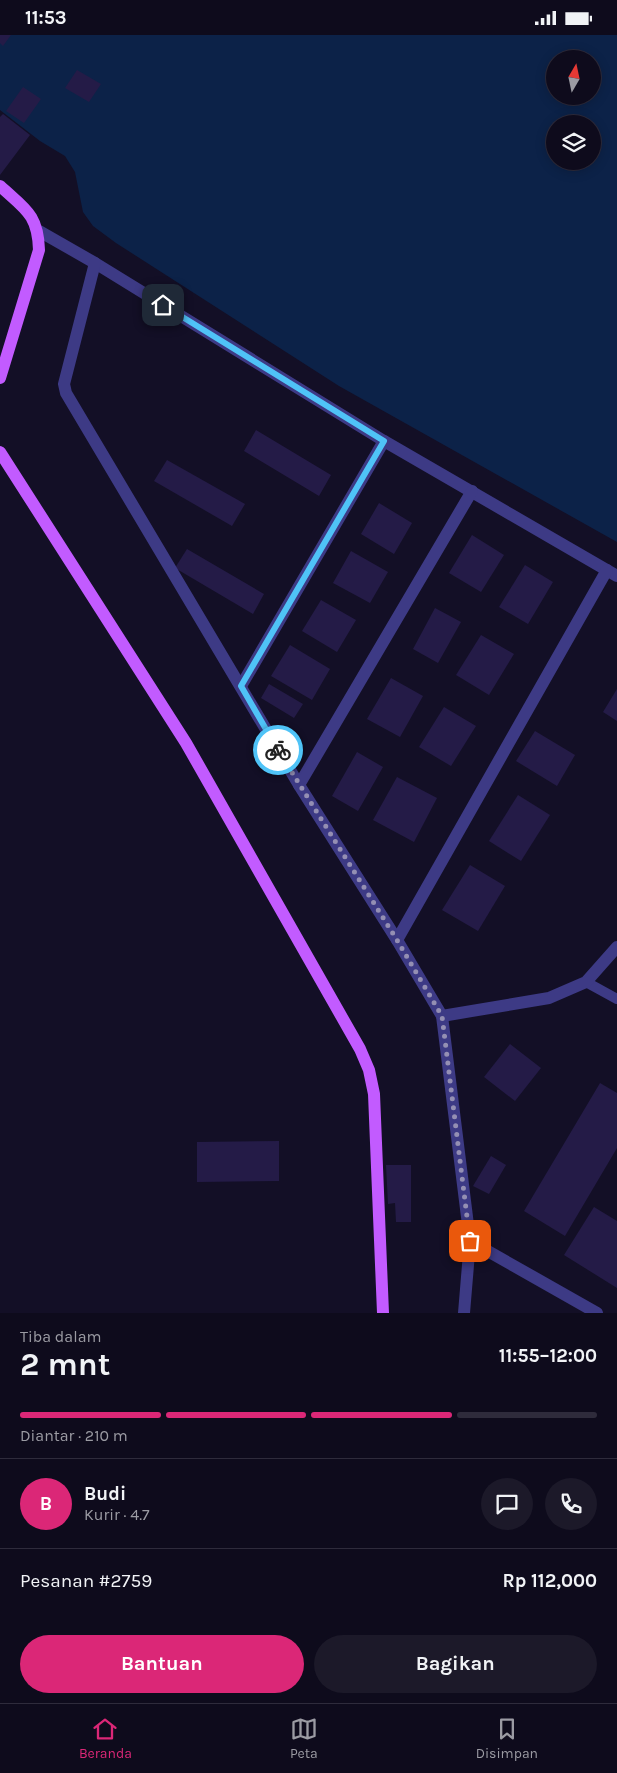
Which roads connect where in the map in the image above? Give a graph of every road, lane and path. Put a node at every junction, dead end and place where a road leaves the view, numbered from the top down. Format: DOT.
graph roads {
  1 [pos="0,186"];
  2 [pos="39,231"];
  3 [pos="95,263"];
  4 [pos="0,379"];
  5 [pos="384,441"];
  6 [pos="0,453"];
  7 [pos="472,491"];
  8 [pos="612,573"];
  9 [pos="241,686"];
  10 [pos="299,785"];
  11 [pos="397,940"];
  12 [pos="617,947"];
  13 [pos="586,982"];
  14 [pos="617,999"];
  15 [pos="442,1016"];
  16 [pos="470,1241"];
  17 [pos="383,1313"];
  18 [pos="464,1313"];
  19 [pos="597,1313"];
  1 -- 2 [label="main road"];
  2 -- 3 [label="street"];
  2 -- 4 [label="main road"];
  3 -- 5 [label="street"];
  3 -- 9 [label="street"];
  5 -- 7 [label="street"];
  5 -- 9 [label="street"];
  6 -- 17 [label="main road"];
  7 -- 8 [label="street"];
  7 -- 10 [label="street"];
  8 -- 11 [label="street"];
  9 -- 10 [label="street"];
  10 -- 11 [label="street"];
  11 -- 15 [label="street"];
  12 -- 13 [label="street"];
  13 -- 14 [label="lane"];
  13 -- 15 [label="street"];
  15 -- 16 [label="street"];
  16 -- 18 [label="street"];
  16 -- 19 [label="street"];
}
